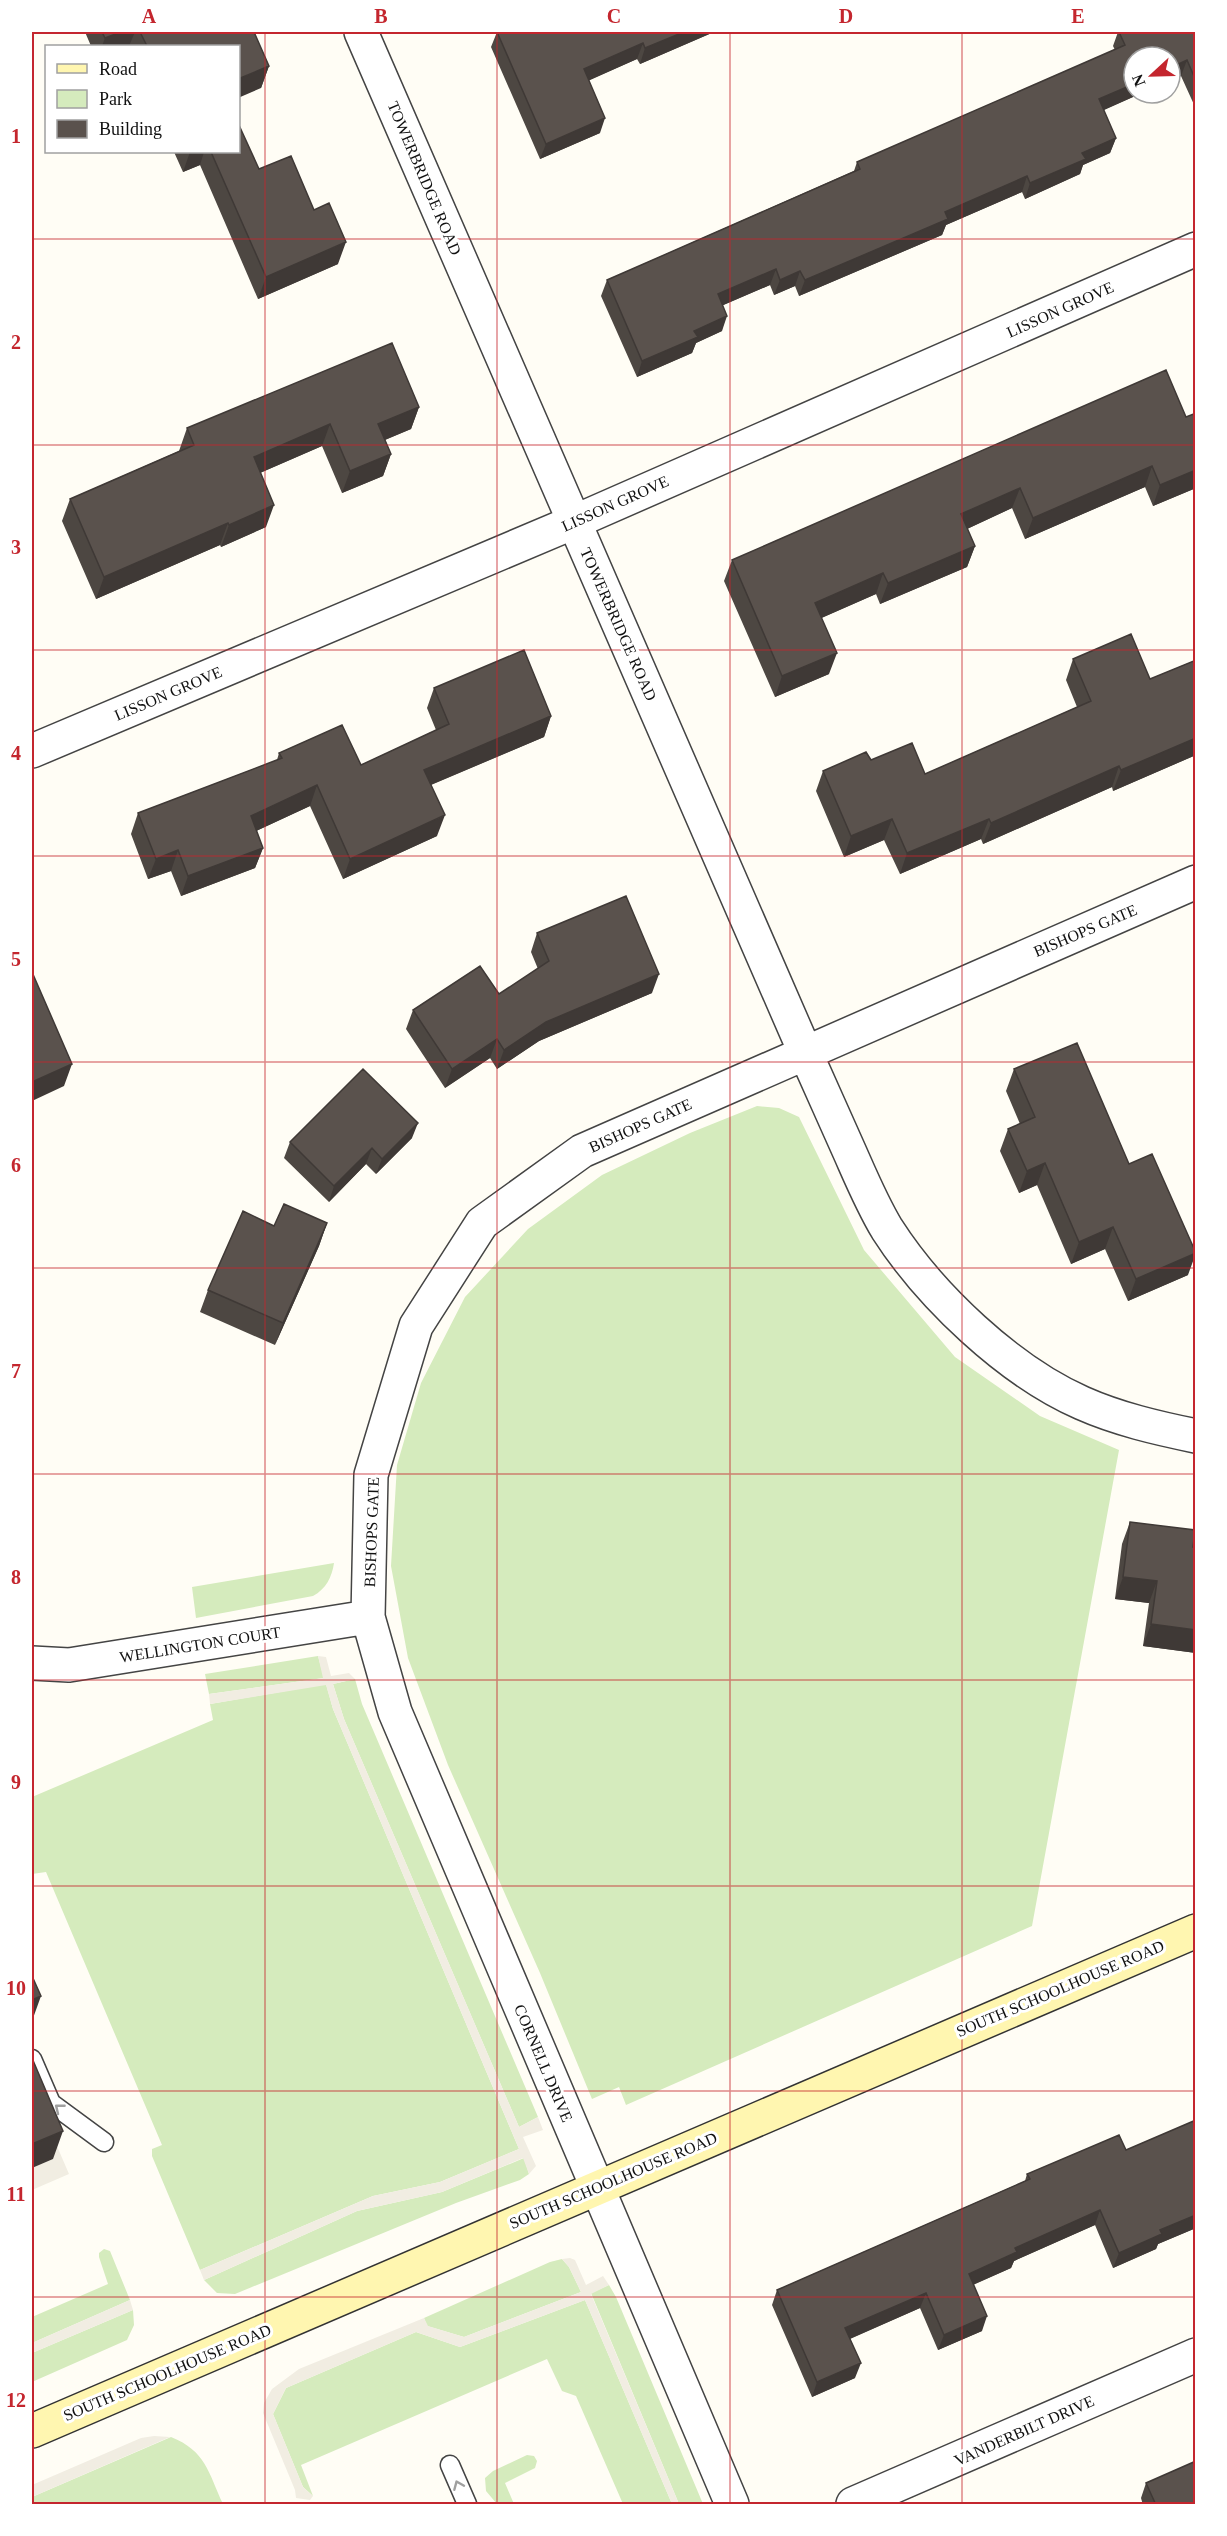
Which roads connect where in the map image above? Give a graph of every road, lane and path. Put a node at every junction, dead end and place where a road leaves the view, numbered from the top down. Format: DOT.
graph roads {
  1 [pos="361,32"];
  2 [pos="1196,249"];
  3 [pos="574,522"];
  4 [pos="32,751"];
  5 [pos="1196,882"];
  6 [pos="805,1052"];
  7 [pos="1196,1436"];
  8 [pos="368,1617"];
  9 [pos="32,1663"];
  10 [pos="1196,1930"];
  11 [pos="32,2059"];
  12 [pos="104,2142"];
  13 [pos="596,2187"];
  14 [pos="1196,2355"];
  15 [pos="32,2431"];
  16 [pos="450,2465"];
  17 [pos="467,2505"];
  18 [pos="732,2505"];
  19 [pos="853,2505"];
  1 -- 3 [label="street, TOWERBRIDGE ROAD"];
  2 -- 3 [label="street, LISSON GROVE"];
  3 -- 4 [label="street, LISSON GROVE"];
  3 -- 6 [label="street, TOWERBRIDGE ROAD"];
  5 -- 6 [label="street, BISHOPS GATE"];
  6 -- 7 [label="street, TOWERBRIDGE ROAD"];
  6 -- 8 [label="street, BISHOPS GATE"];
  8 -- 9 [label="street, WELLINGTON COURT"];
  8 -- 13 [label="street, CORNELL DRIVE"];
  10 -- 13 [label="street, SOUTH SCHOOLHOUSE ROAD"];
  12 -- 11 [label="lane, one-way"];
  13 -- 15 [label="street, SOUTH SCHOOLHOUSE ROAD"];
  13 -- 18 [label="street, CORNELL DRIVE"];
  14 -- 19 [label="street, VANDERBILT DRIVE"];
  17 -- 16 [label="lane, one-way"];
}
